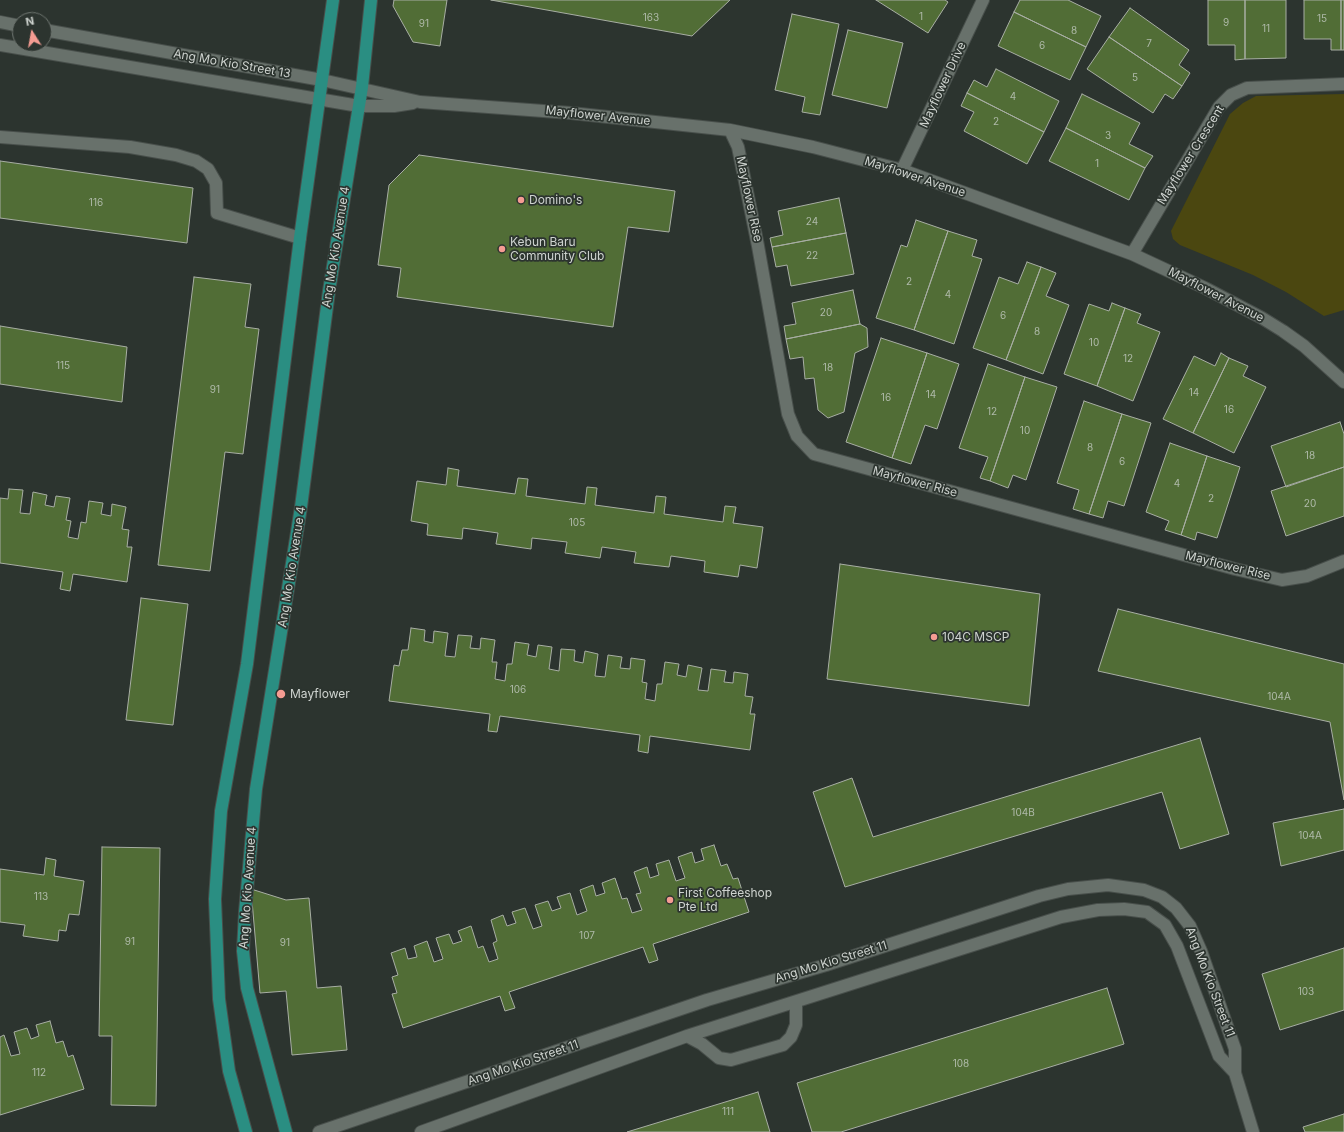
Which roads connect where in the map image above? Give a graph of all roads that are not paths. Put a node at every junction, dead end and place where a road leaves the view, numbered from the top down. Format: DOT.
graph roads {
  1 [pos="333,0"];
  2 [pos="371,0"];
  3 [pos="983,0"];
  4 [pos="0,22"];
  5 [pos="12,24"];
  6 [pos="52,31"];
  7 [pos="0,45"];
  8 [pos="322,80"];
  9 [pos="1344,84"];
  10 [pos="362,87"];
  11 [pos="320,99"];
  12 [pos="420,102"];
  13 [pos="360,106"];
  14 [pos="730,130"];
  15 [pos="0,137"];
  16 [pos="902,170"];
  17 [pos="300,238"];
  18 [pos="1132,254"];
  19 [pos="1344,382"];
  20 [pos="1344,561"];
  21 [pos="796,1002"];
  22 [pos="687,1036"];
  23 [pos="1235,1073"];
  24 [pos="246,1132"];
  25 [pos="286,1132"];
  26 [pos="319,1132"];
  27 [pos="421,1132"];
  28 [pos="1253,1132"];
  1 -- 8 [label="main road"];
  2 -- 10 [label="main road, Ang Mo Kio Avenue 4"];
  3 -- 16 [label="street, Mayflower Drive"];
  4 -- 5 [label="street"];
  6 -- 8 [label="street, Ang Mo Kio Street 13"];
  7 -- 11 [label="street, Ang Mo Kio Street 13"];
  8 -- 10 [label="street, Ang Mo Kio Street 13"];
  8 -- 11 [label="main road"];
  9 -- 18 [label="street, Mayflower Crescent"];
  10 -- 12 [label="street, Ang Mo Kio Street 13"];
  10 -- 13 [label="main road, Ang Mo Kio Avenue 4"];
  11 -- 13 [label="street"];
  11 -- 17 [label="main road"];
  12 -- 13 [label="street"];
  12 -- 14 [label="street, Mayflower Avenue"];
  13 -- 25 [label="main road, Ang Mo Kio Avenue 4"];
  14 -- 16 [label="street, Mayflower Avenue"];
  14 -- 20 [label="street, Mayflower Rise"];
  15 -- 17 [label="street"];
  16 -- 18 [label="street, Mayflower Avenue"];
  17 -- 24 [label="main road"];
  18 -- 19 [label="street, Mayflower Avenue"];
  21 -- 22 [label="street, Ang Mo Kio Street 11"];
  21 -- 22 [label="street"];
  21 -- 23 [label="street, Ang Mo Kio Street 11"];
  22 -- 27 [label="street, Ang Mo Kio Street 11"];
  23 -- 26 [label="street, Ang Mo Kio Street 11"];
  23 -- 28 [label="street, Ang Mo Kio Street 11"];
}
